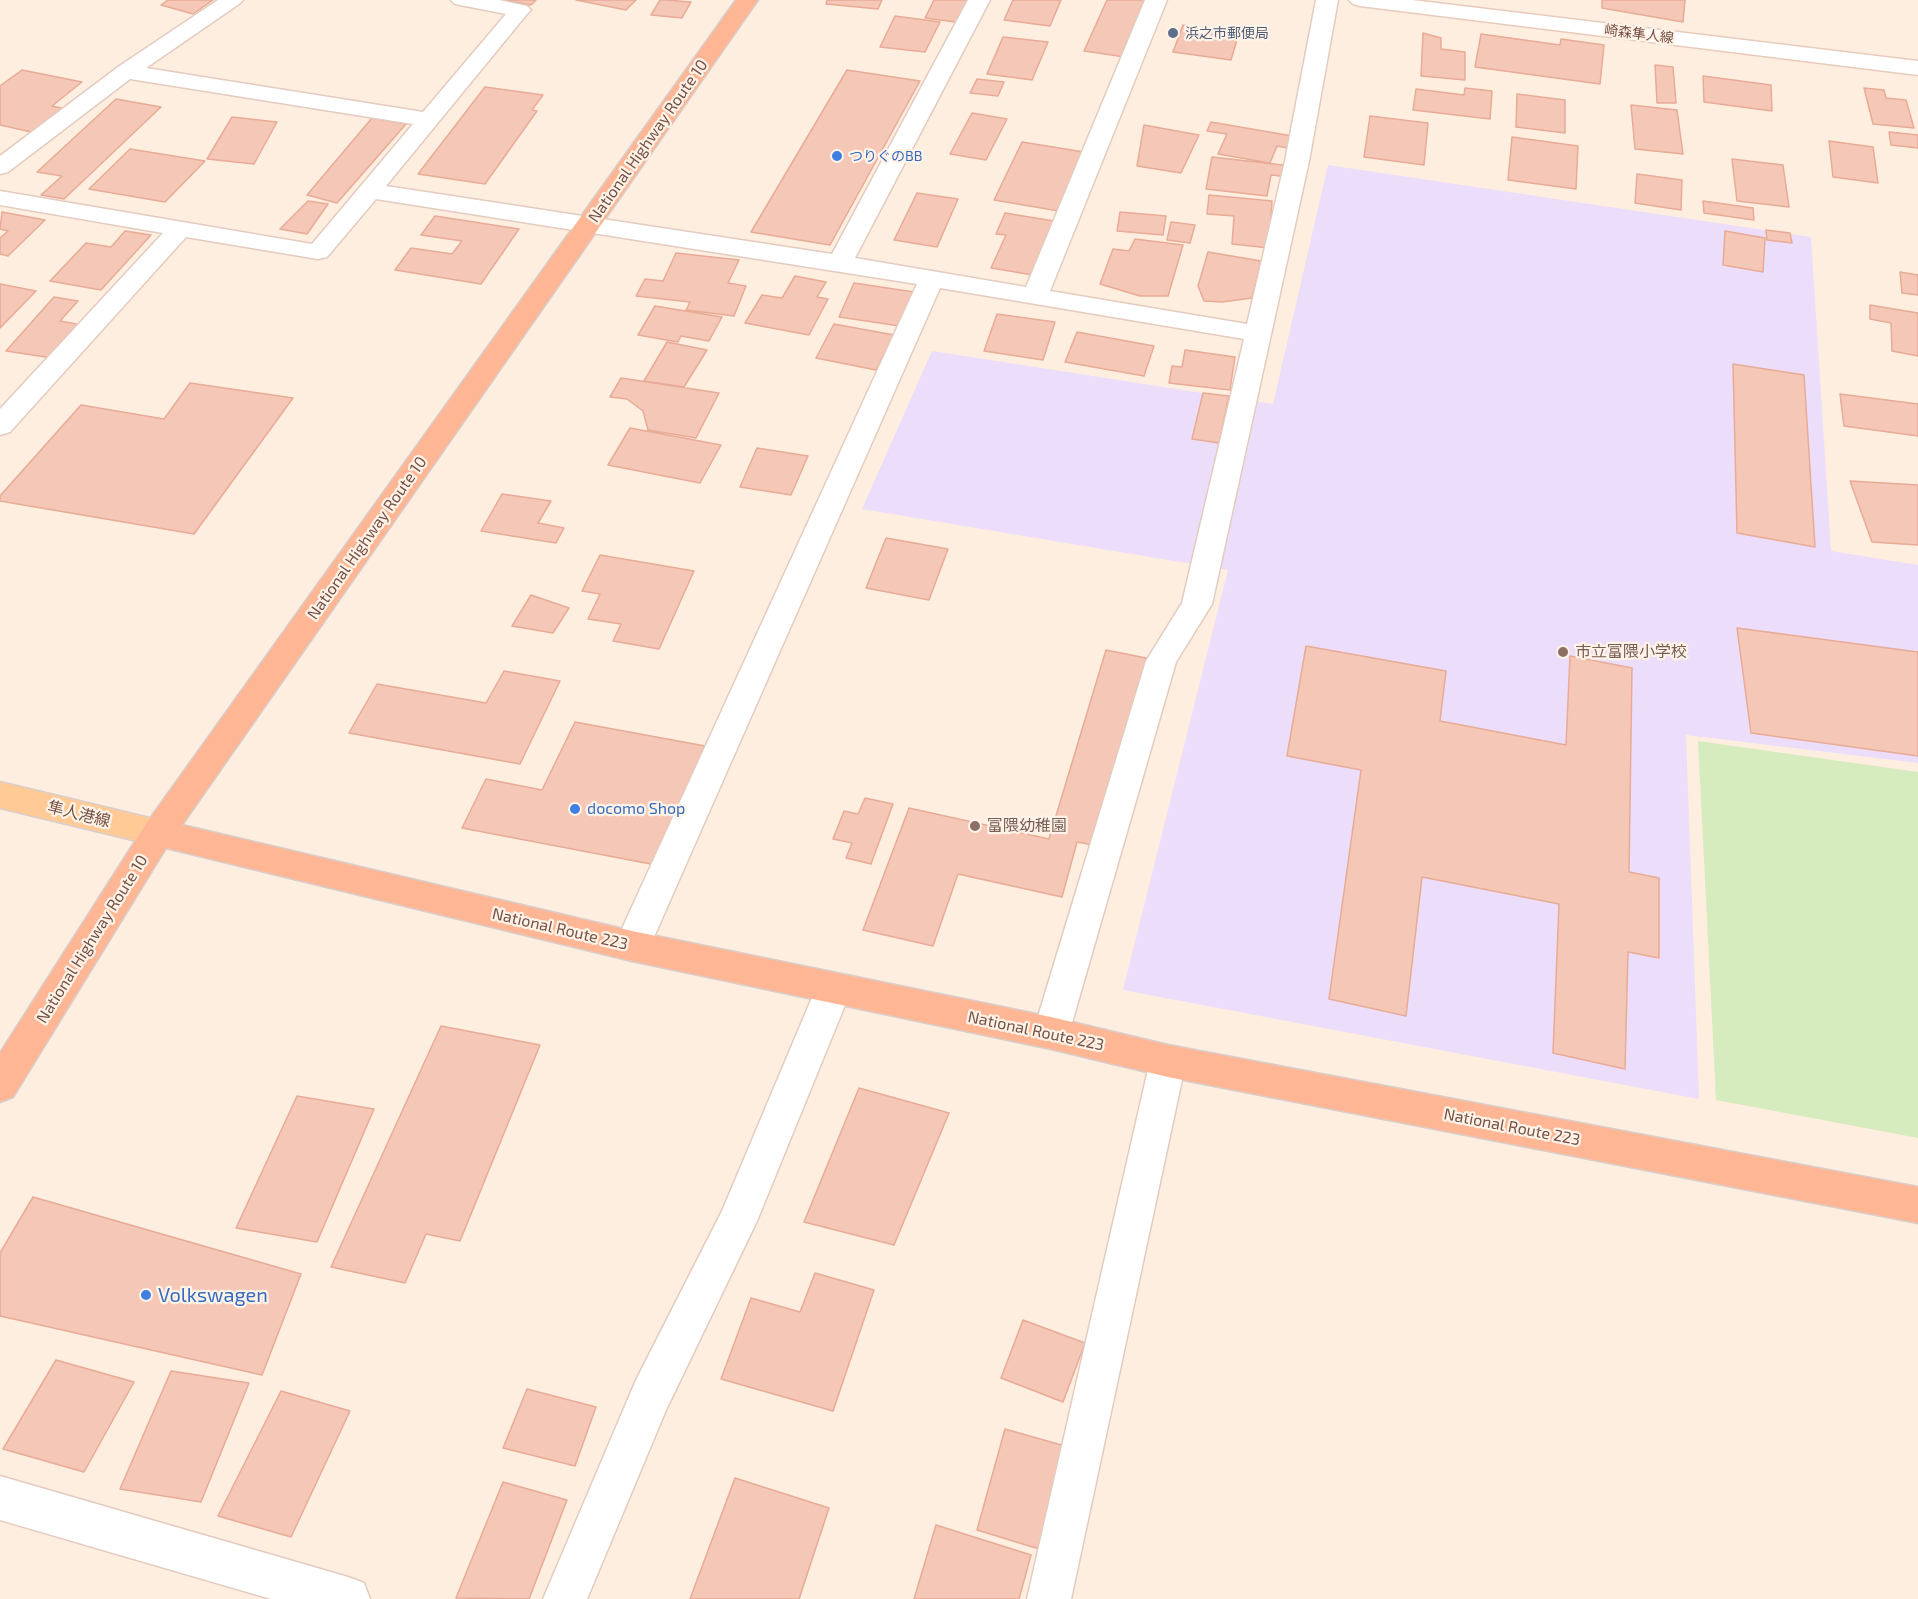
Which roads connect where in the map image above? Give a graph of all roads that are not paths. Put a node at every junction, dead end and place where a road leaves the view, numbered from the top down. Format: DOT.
graph roads {
  1 [pos="232,0"];
  2 [pos="462,0"];
  3 [pos="747,0"];
  4 [pos="979,0"];
  5 [pos="1156,0"];
  6 [pos="1327,0"];
  7 [pos="1360,0"];
  8 [pos="1404,3"];
  9 [pos="1918,68"];
  10 [pos="126,72"];
  11 [pos="429,120"];
  12 [pos="0,168"];
  13 [pos="370,191"];
  14 [pos="0,198"];
  15 [pos="590,224"];
  16 [pos="180,229"];
  17 [pos="840,262"];
  18 [pos="932,278"];
  19 [pos="1035,296"];
  20 [pos="1259,334"];
  21 [pos="0,426"];
  22 [pos="0,795"];
  23 [pos="158,833"];
  24 [pos="632,946"];
  25 [pos="834,988"];
  26 [pos="1050,1033"];
  27 [pos="1168,1061"];
  28 [pos="0,1085"];
  29 [pos="1918,1205"];
  30 [pos="0,1498"];
  31 [pos="348,1599"];
  32 [pos="565,1599"];
  33 [pos="1049,1599"];
  1 -- 10 [label="street"];
  2 -- 11 [label="street"];
  3 -- 15 [label="highway, National Highway Route 10"];
  4 -- 17 [label="street"];
  5 -- 19 [label="street"];
  6 -- 20 [label="street"];
  7 -- 8 [label="street, 崎森隼人線"];
  8 -- 9 [label="street, 崎森隼人線"];
  10 -- 11 [label="street"];
  10 -- 12 [label="street"];
  11 -- 13 [label="street"];
  13 -- 15 [label="street"];
  13 -- 16 [label="street"];
  14 -- 16 [label="street"];
  15 -- 17 [label="street"];
  15 -- 23 [label="highway, National Highway Route 10"];
  16 -- 21 [label="street"];
  17 -- 18 [label="street"];
  18 -- 19 [label="street"];
  18 -- 24 [label="street"];
  19 -- 20 [label="street"];
  20 -- 26 [label="street"];
  22 -- 23 [label="main road, 隼人港線"];
  23 -- 24 [label="highway, National Route 223"];
  23 -- 28 [label="highway, National Highway Route 10"];
  24 -- 25 [label="highway, National Route 223"];
  25 -- 26 [label="highway, National Route 223"];
  25 -- 32 [label="street"];
  26 -- 27 [label="highway, National Route 223"];
  27 -- 29 [label="highway, National Route 223"];
  27 -- 33 [label="street"];
  30 -- 31 [label="street"];
}
